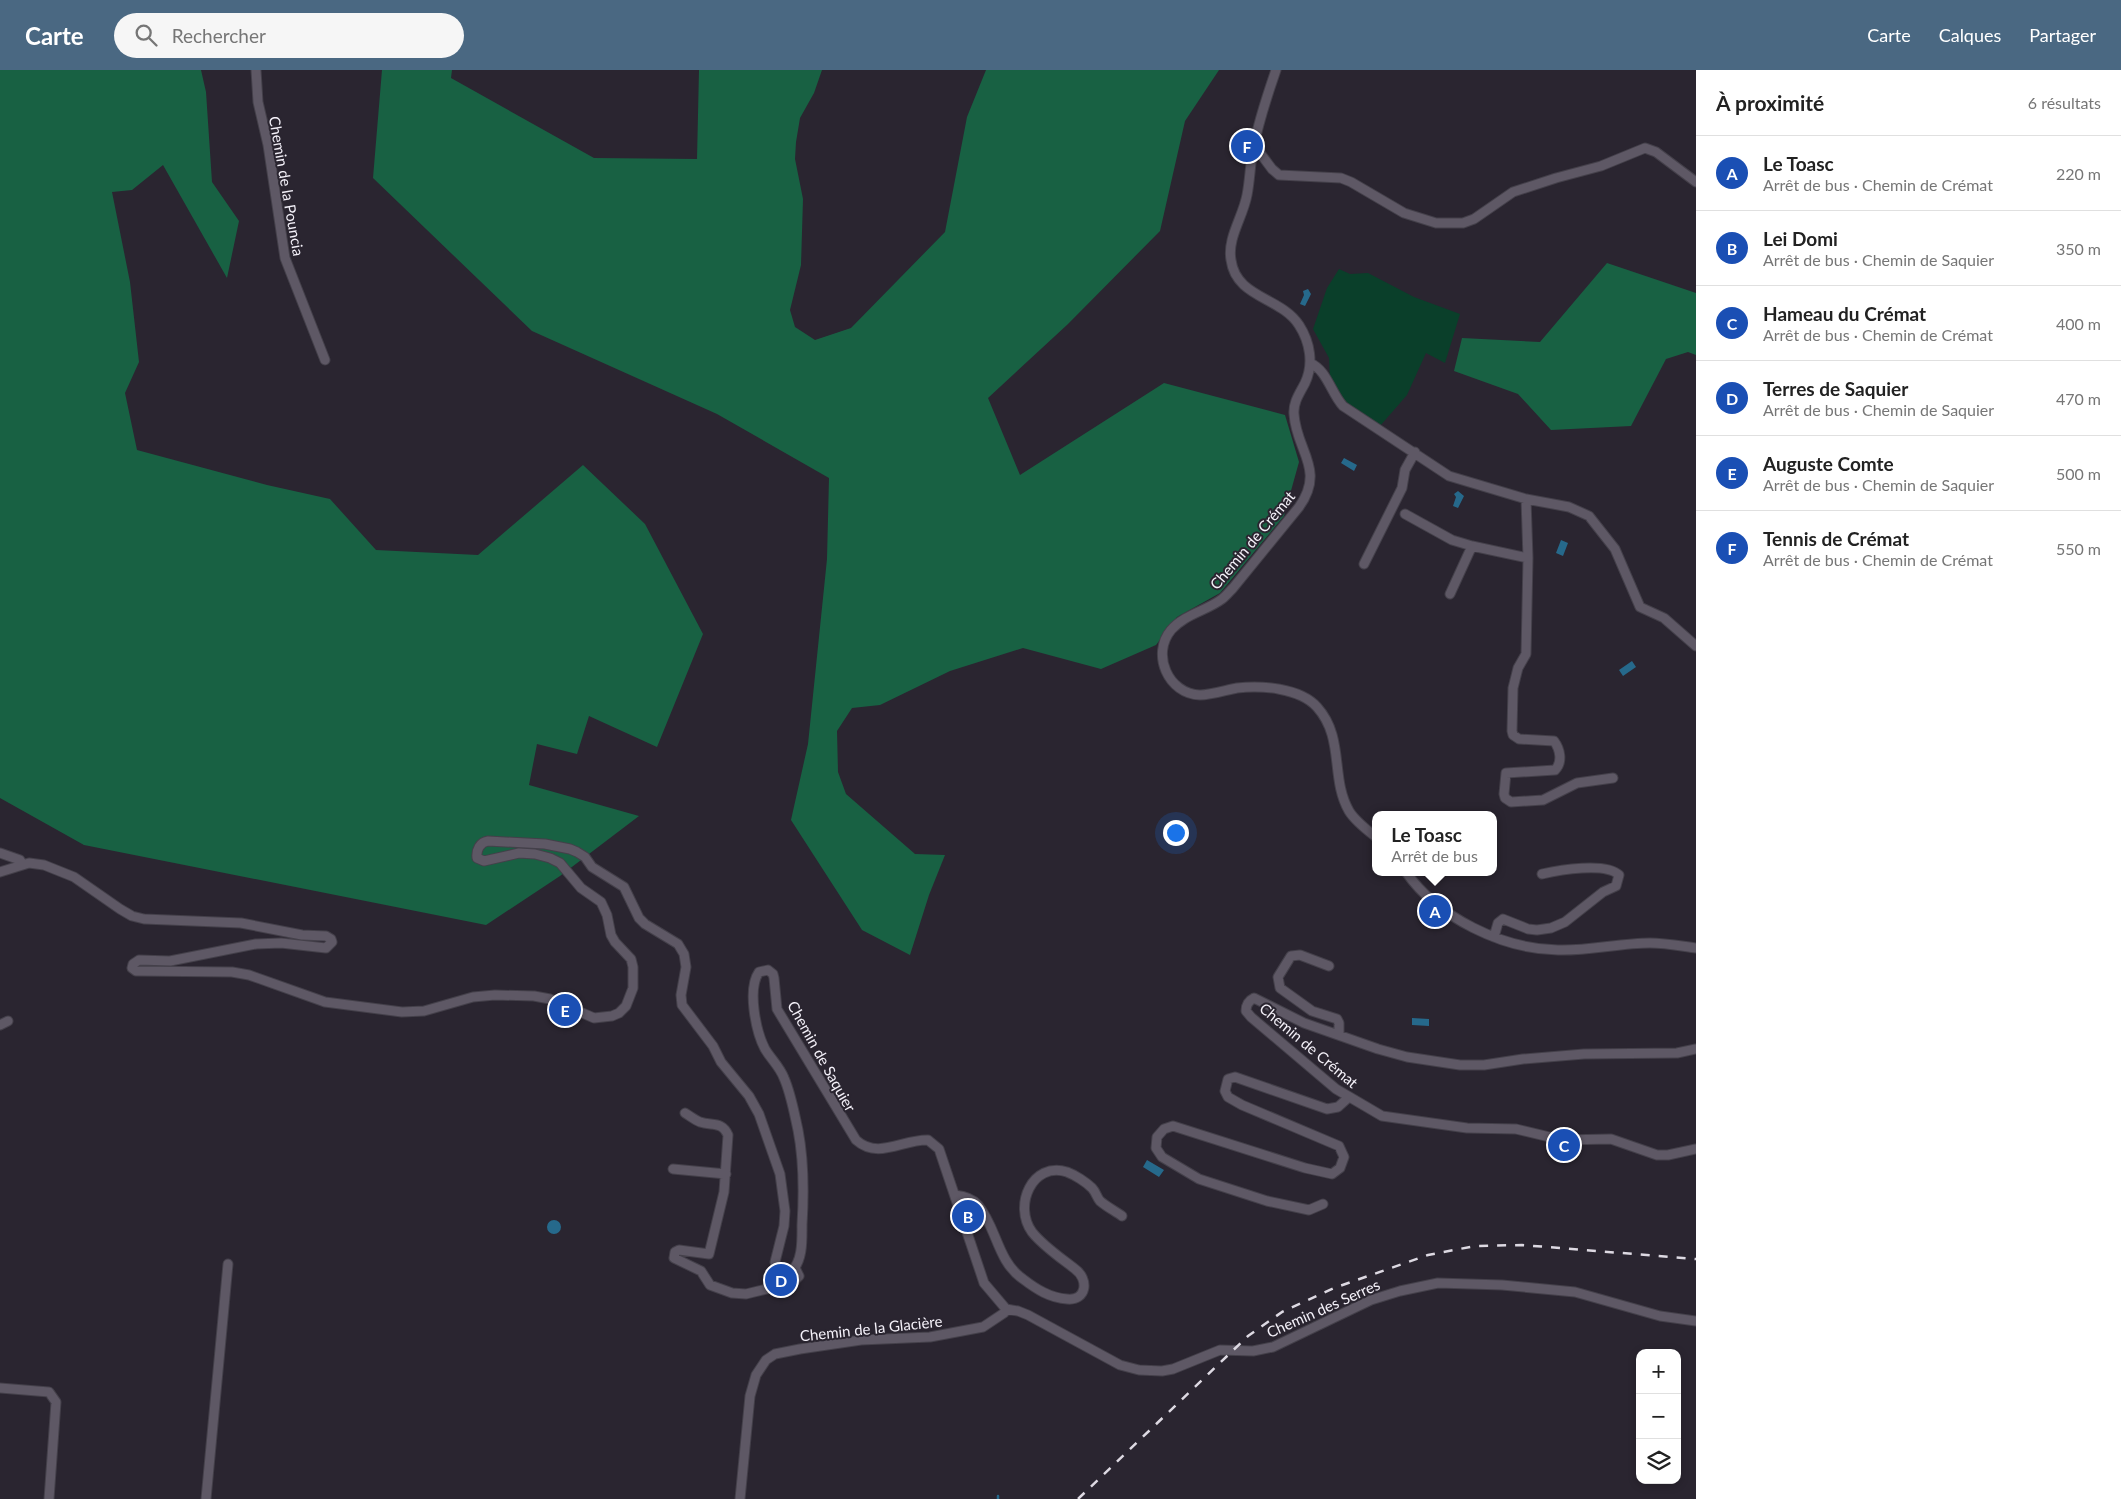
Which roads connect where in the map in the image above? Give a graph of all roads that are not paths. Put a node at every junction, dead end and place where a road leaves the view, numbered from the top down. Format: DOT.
graph roads {
  1 [pos="256,70"];
  2 [pos="1276,70"];
  3 [pos="1254,145"];
  4 [pos="1696,182"];
  5 [pos="325,360"];
  6 [pos="1310,363"];
  7 [pos="1415,452"];
  8 [pos="1526,498"];
  9 [pos="1404,514"];
  10 [pos="1472,546"];
  11 [pos="1528,558"];
  12 [pos="1364,564"];
  13 [pos="1450,594"];
  14 [pos="1696,646"];
  15 [pos="1614,778"];
  16 [pos="1372,833"];
  17 [pos="0,853"];
  18 [pos="22,865"];
  19 [pos="0,872"];
  20 [pos="1542,874"];
  21 [pos="1410,876"];
  22 [pos="1494,937"];
  23 [pos="1696,948"];
  24 [pos="1329,966"];
  25 [pos="1339,1036"];
  26 [pos="1696,1049"];
  27 [pos="1349,1097"];
  28 [pos="685,1114"];
  29 [pos="1696,1149"];
  30 [pos="673,1169"];
  31 [pos="726,1174"];
  32 [pos="955,1195"];
  33 [pos="1322,1204"];
  34 [pos="1122,1216"];
  35 [pos="228,1264"];
  36 [pos="795,1268"];
  37 [pos="1002,1309"];
  38 [pos="1696,1320"];
  39 [pos="0,1388"];
  40 [pos="49,1499"];
  41 [pos="206,1499"];
  42 [pos="740,1499"];
  1 -- 5 [label="street, Chemin de la Pouncia"];
  2 -- 3 [label="street, Chemin de Crémat"];
  3 -- 4 [label="street"];
  3 -- 6 [label="street, Chemin de Crémat"];
  6 -- 7 [label="street"];
  6 -- 16 [label="street, Chemin de Crémat"];
  7 -- 8 [label="street"];
  7 -- 12 [label="street"];
  8 -- 11 [label="street"];
  8 -- 14 [label="street"];
  9 -- 10 [label="street"];
  10 -- 11 [label="street"];
  10 -- 13 [label="street"];
  11 -- 15 [label="street"];
  17 -- 18 [label="street"];
  18 -- 19 [label="street"];
  18 -- 36 [label="street"];
  20 -- 22 [label="street"];
  21 -- 22 [label="street"];
  22 -- 23 [label="street"];
  24 -- 25 [label="street"];
  25 -- 26 [label="street, Chemin de Crémat"];
  25 -- 27 [label="street, Chemin de Crémat"];
  27 -- 29 [label="street, Chemin de Crémat"];
  27 -- 33 [label="street"];
  28 -- 31 [label="street"];
  30 -- 31 [label="street"];
  31 -- 36 [label="street"];
  32 -- 34 [label="street"];
  32 -- 36 [label="street, Chemin de Saquier"];
  32 -- 37 [label="street, Chemin de Saquier"];
  35 -- 41 [label="street"];
  37 -- 38 [label="street, Chemin des Serres"];
  37 -- 42 [label="street, Chemin de la Glacière"];
  39 -- 40 [label="street"];
}
